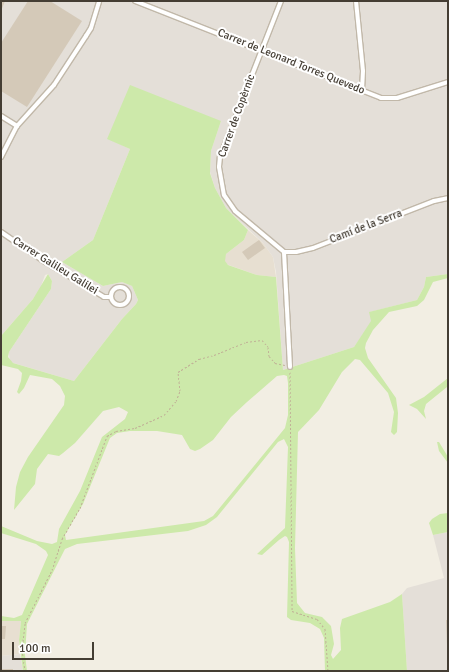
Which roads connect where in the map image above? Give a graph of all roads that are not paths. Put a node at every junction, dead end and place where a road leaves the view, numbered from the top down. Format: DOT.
graph roads {
  1 [pos="99,1"];
  2 [pos="136,1"];
  3 [pos="281,1"];
  4 [pos="356,1"];
  5 [pos="261,51"];
  6 [pos="448,82"];
  7 [pos="362,91"];
  8 [pos="1,116"];
  9 [pos="17,126"];
  10 [pos="1,158"];
  11 [pos="448,198"];
  12 [pos="1,232"];
  13 [pos="284,252"];
  14 [pos="111,297"];
  15 [pos="290,367"];
  1 -- 9 [label="street"];
  2 -- 5 [label="street, Carrer de Leonard Torres Quevedo"];
  3 -- 5 [label="street, Carrer de Copèrnic"];
  4 -- 7 [label="street"];
  5 -- 7 [label="street, Carrer de Leonard Torres Quevedo"];
  5 -- 13 [label="street, Carrer de Copèrnic"];
  6 -- 7 [label="street, Carrer de Leonard Torres Quevedo"];
  8 -- 9 [label="street"];
  9 -- 10 [label="street"];
  11 -- 13 [label="street, Camí de la Serra"];
  12 -- 14 [label="street, Carrer Galileu Galilei"];
  13 -- 15 [label="street"];
  14 -- 14 [label="street"];
}
